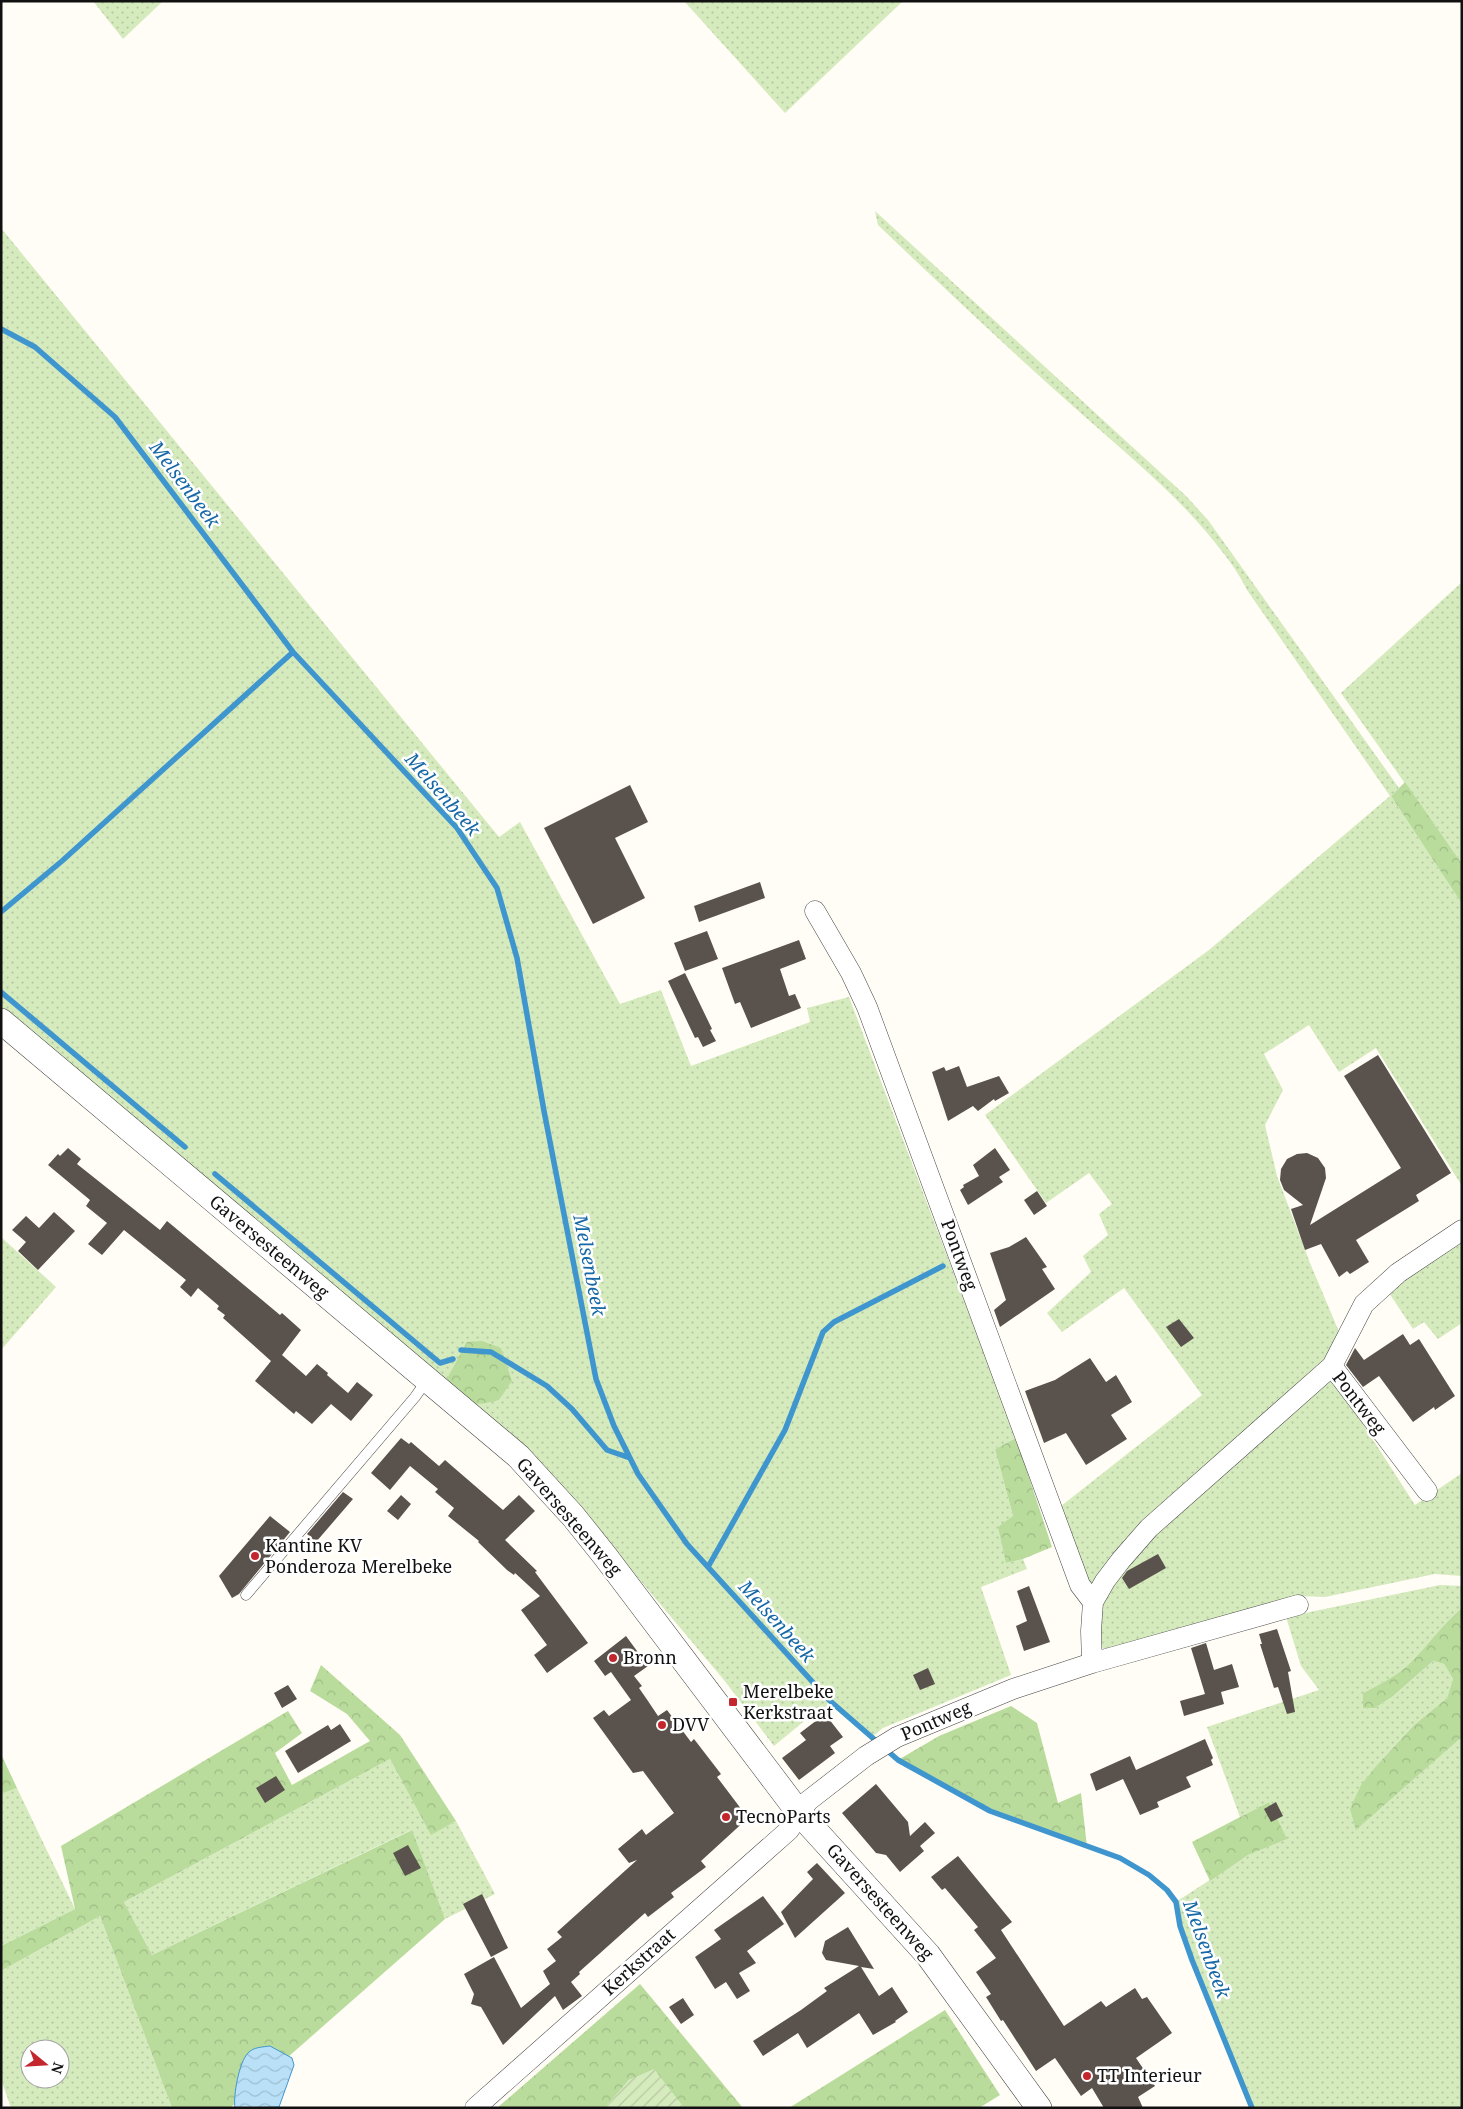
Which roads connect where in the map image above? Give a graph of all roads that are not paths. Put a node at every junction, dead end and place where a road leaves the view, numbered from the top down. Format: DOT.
graph roads {
  1 [pos="815,911"];
  2 [pos="1,1021"];
  3 [pos="1462,1230"];
  4 [pos="1332,1366"];
  5 [pos="427,1380"];
  6 [pos="1427,1491"];
  7 [pos="246,1595"];
  8 [pos="1093,1602"];
  9 [pos="1298,1605"];
  10 [pos="1092,1663"];
  11 [pos="800,1814"];
  12 [pos="475,2108"];
  13 [pos="1039,2108"];
  1 -- 8 [label="street, Pontweg"];
  2 -- 5 [label="street, Gaversesteenweg"];
  3 -- 4 [label="street"];
  4 -- 6 [label="street, Pontweg"];
  4 -- 8 [label="street, Pontweg"];
  5 -- 7 [label="lane"];
  5 -- 11 [label="street, Gaversesteenweg"];
  8 -- 10 [label="street, Pontweg"];
  9 -- 10 [label="street, Pontweg"];
  10 -- 11 [label="street, Pontweg"];
  11 -- 12 [label="street, Kerkstraat"];
  11 -- 13 [label="street, Gaversesteenweg"];
}
